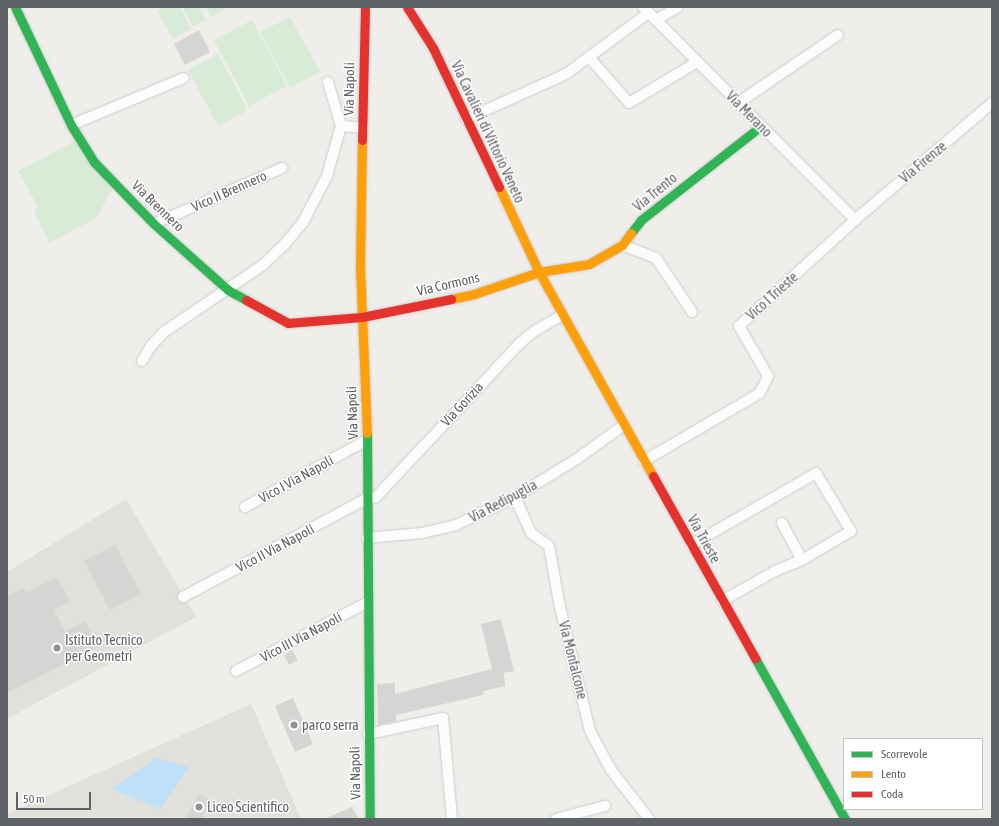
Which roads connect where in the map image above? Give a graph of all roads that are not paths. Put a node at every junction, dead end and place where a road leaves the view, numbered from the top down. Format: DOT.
graph roads {
  1 [pos="15,7"];
  2 [pos="365,7"];
  3 [pos="407,7"];
  4 [pos="678,7"];
  5 [pos="645,10"];
  6 [pos="656,20"];
  7 [pos="838,34"];
  8 [pos="589,57"];
  9 [pos="697,62"];
  10 [pos="184,78"];
  11 [pos="328,82"];
  12 [pos="738,103"];
  13 [pos="992,103"];
  14 [pos="466,119"];
  15 [pos="71,125"];
  16 [pos="340,126"];
  17 [pos="761,126"];
  18 [pos="363,128"];
  19 [pos="282,168"];
  20 [pos="855,220"];
  21 [pos="154,224"];
  22 [pos="622,245"];
  23 [pos="539,272"];
  24 [pos="228,290"];
  25 [pos="692,312"];
  26 [pos="562,315"];
  27 [pos="362,317"];
  28 [pos="142,361"];
  29 [pos="624,425"];
  30 [pos="367,440"];
  31 [pos="644,461"];
  32 [pos="515,497"];
  33 [pos="366,499"];
  34 [pos="245,506"];
  35 [pos="782,523"];
  36 [pos="367,538"];
  37 [pos="691,545"];
  38 [pos="802,560"];
  39 [pos="183,597"];
  40 [pos="722,601"];
  41 [pos="366,603"];
  42 [pos="236,671"];
  43 [pos="368,734"];
  44 [pos="605,806"];
  45 [pos="370,819"];
  46 [pos="452,819"];
  47 [pos="556,819"];
  48 [pos="649,819"];
  49 [pos="845,819"];
  1 -- 15 [label="street, Via Brennero"];
  2 -- 18 [label="street, Via Napoli"];
  3 -- 14 [label="street, Via Cavalieri di Vittorio Veneto"];
  4 -- 6 [label="street"];
  5 -- 6 [label="street, Via Merano"];
  5 -- 8 [label="street"];
  6 -- 9 [label="street, Via Merano"];
  7 -- 12 [label="street"];
  8 -- 9 [label="street"];
  8 -- 14 [label="street"];
  9 -- 12 [label="street, Via Merano"];
  10 -- 15 [label="street"];
  11 -- 16 [label="street"];
  12 -- 17 [label="street, Via Merano"];
  13 -- 20 [label="street, Via Firenze"];
  14 -- 23 [label="street, Via Cavalieri di Vittorio Veneto"];
  15 -- 21 [label="street, Via Brennero"];
  16 -- 18 [label="street"];
  16 -- 24 [label="street"];
  17 -- 20 [label="street, Via Merano"];
  17 -- 22 [label="street, Via Trento"];
  18 -- 27 [label="street, Via Napoli"];
  19 -- 21 [label="street, Vico II Brennero"];
  20 -- 31 [label="street, Vico I Trieste"];
  21 -- 24 [label="street, Via Brennero"];
  22 -- 23 [label="street, Via Trento"];
  22 -- 25 [label="street"];
  23 -- 26 [label="street, Via Trieste"];
  23 -- 27 [label="street, Via Cormons"];
  24 -- 27 [label="street, Via Brennero"];
  24 -- 28 [label="street"];
  26 -- 29 [label="street, Via Trieste"];
  26 -- 33 [label="street, Via Gorizia"];
  27 -- 30 [label="street, Via Napoli"];
  29 -- 31 [label="street, Via Trieste"];
  29 -- 32 [label="street, Via Redipuglia"];
  30 -- 33 [label="street, Via Napoli"];
  30 -- 34 [label="street, Vico I Via Napoli"];
  31 -- 37 [label="street, Via Trieste"];
  32 -- 36 [label="street, Via Redipuglia"];
  32 -- 48 [label="street, Via Monfalcone"];
  33 -- 36 [label="street, Via Napoli"];
  33 -- 39 [label="street, Vico II Via Napoli"];
  35 -- 38 [label="street"];
  36 -- 41 [label="street, Via Napoli"];
  37 -- 38 [label="street"];
  37 -- 40 [label="street, Via Trieste"];
  38 -- 40 [label="street"];
  40 -- 49 [label="street, Via Trieste"];
  41 -- 42 [label="street, Vico III Via Napoli"];
  41 -- 43 [label="street, Via Napoli"];
  43 -- 45 [label="street, Via Napoli"];
  43 -- 46 [label="street"];
  44 -- 47 [label="street"];
}
